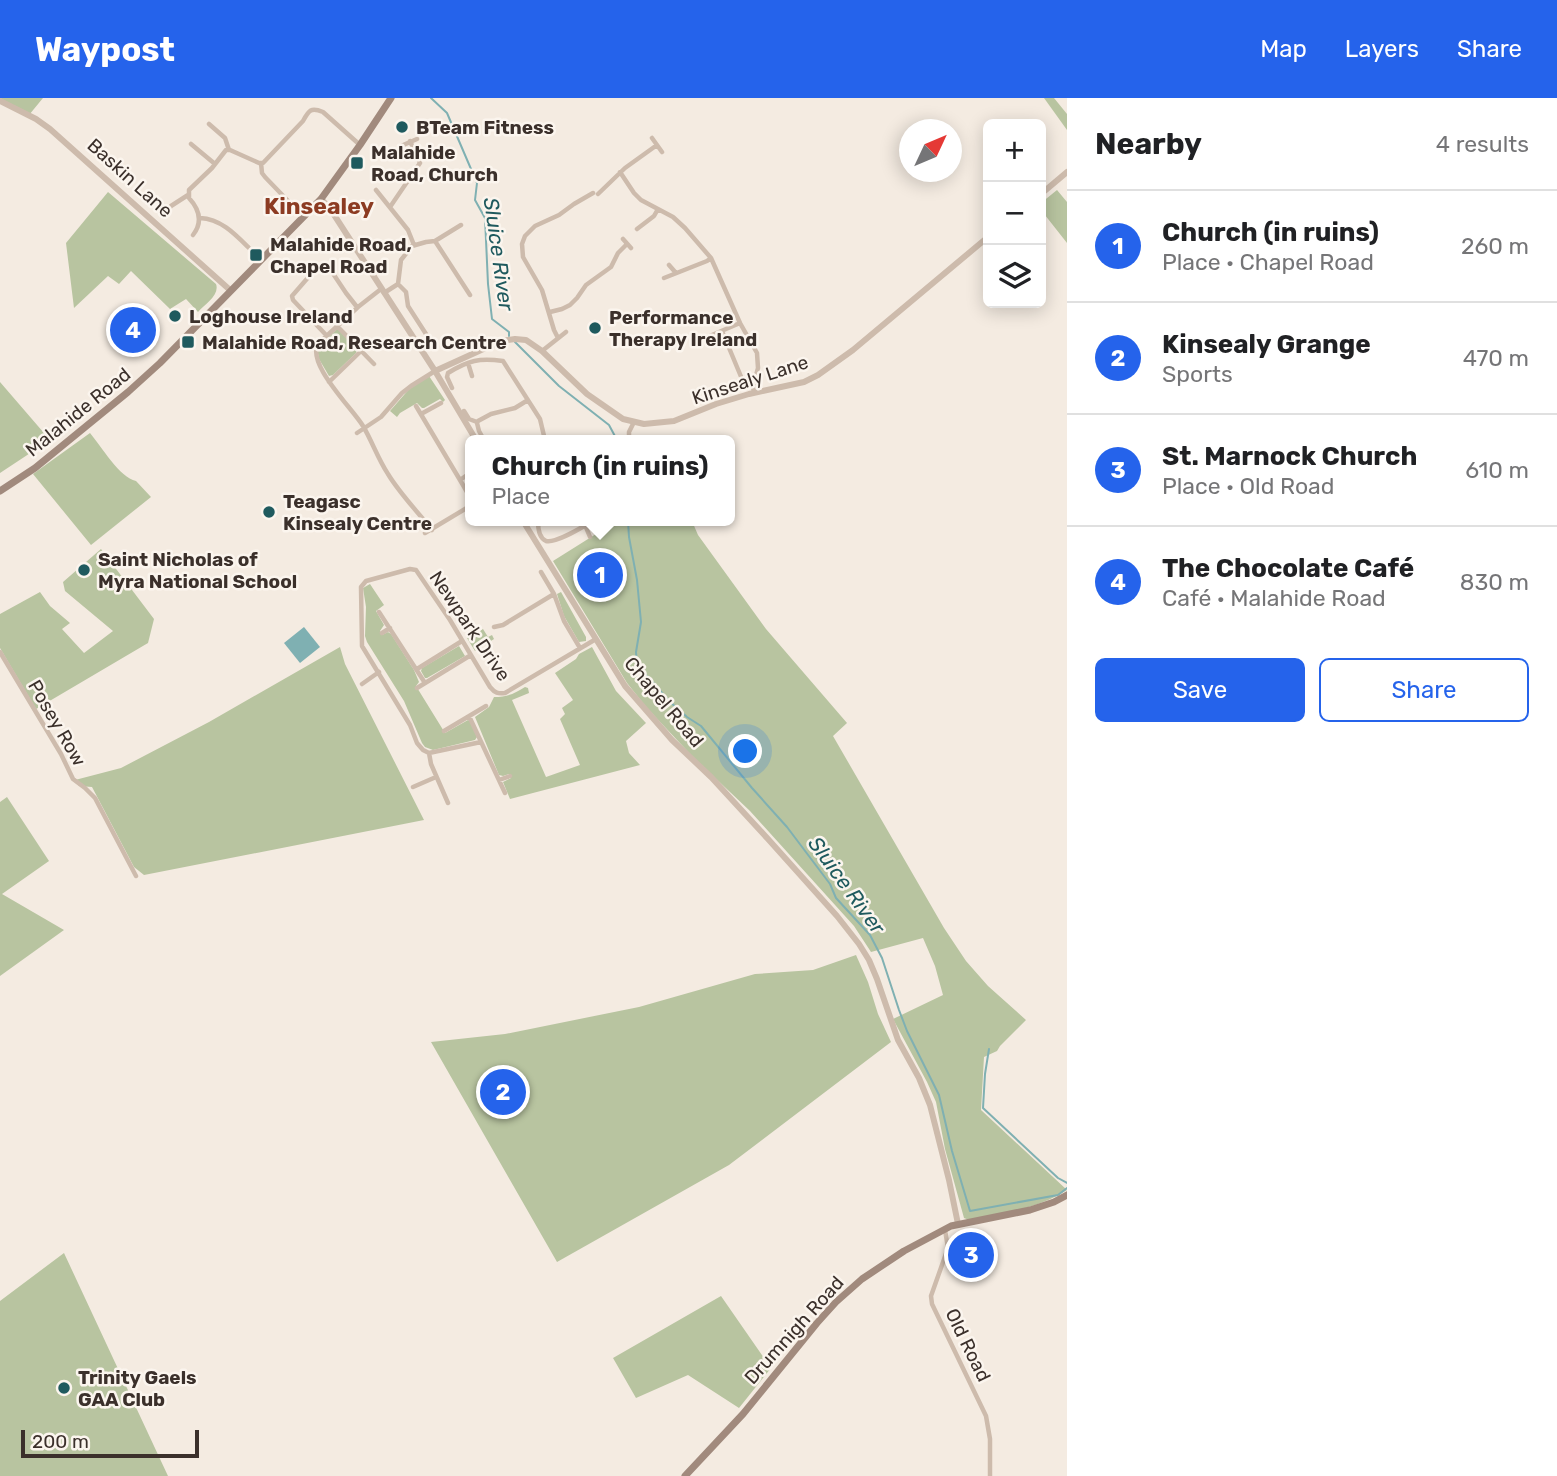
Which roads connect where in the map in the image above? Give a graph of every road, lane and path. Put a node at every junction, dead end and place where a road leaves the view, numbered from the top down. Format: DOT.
graph roads {
  1 [pos="391,98"];
  2 [pos="0,101"];
  3 [pos="209,124"];
  4 [pos="652,138"];
  5 [pos="417,139"];
  6 [pos="410,141"];
  7 [pos="191,144"];
  8 [pos="360,145"];
  9 [pos="657,145"];
  10 [pos="401,146"];
  11 [pos="229,150"];
  12 [pos="662,152"];
  13 [pos="261,163"];
  14 [pos="215,164"];
  15 [pos="620,172"];
  16 [pos="1067,172"];
  17 [pos="376,190"];
  18 [pos="1046,190"];
  19 [pos="188,195"];
  20 [pos="585,198"];
  21 [pos="321,199"];
  22 [pos="291,204"];
  23 [pos="590,205"];
  24 [pos="390,207"];
  25 [pos="658,209"];
  26 [pos="163,216"];
  27 [pos="200,218"];
  28 [pos="461,225"];
  29 [pos="638,229"];
  30 [pos="193,235"];
  31 [pos="983,241"];
  32 [pos="435,242"];
  33 [pos="627,244"];
  34 [pos="414,245"];
  35 [pos="249,248"];
  36 [pos="711,258"];
  37 [pos="669,265"];
  38 [pos="676,273"];
  39 [pos="664,278"];
  40 [pos="398,284"];
  41 [pos="230,290"];
  42 [pos="383,291"];
  43 [pos="470,295"];
  44 [pos="358,307"];
  45 [pos="550,312"];
  46 [pos="740,323"];
  47 [pos="337,326"];
  48 [pos="722,331"];
  49 [pos="566,332"];
  50 [pos="426,334"];
  51 [pos="327,336"];
  52 [pos="558,338"];
  53 [pos="705,338"];
  54 [pos="362,351"];
  55 [pos="542,351"];
  56 [pos="468,363"];
  57 [pos="374,364"];
  58 [pos="435,371"];
  59 [pos="472,376"];
  60 [pos="742,379"];
  61 [pos="329,382"];
  62 [pos="452,388"];
  63 [pos="754,393"];
  64 [pos="528,400"];
  65 [pos="441,403"];
  66 [pos="416,406"];
  67 [pos="464,411"];
  68 [pos="421,414"];
  69 [pos="477,422"];
  70 [pos="634,422"];
  71 [pos="364,428"];
  72 [pos="357,433"];
  73 [pos="473,435"];
  74 [pos="481,435"];
  75 [pos="544,435"];
  76 [pos="629,435"];
  77 [pos="465,477"];
  78 [pos="460,480"];
  79 [pos="465,487"];
  80 [pos="0,491"];
  81 [pos="465,510"];
  82 [pos="526,526"];
  83 [pos="539,526"];
  84 [pos="583,526"];
  85 [pos="585,526"];
  86 [pos="432,530"];
  87 [pos="425,533"];
  88 [pos="590,537"];
  89 [pos="541,572"];
  90 [pos="554,594"];
  91 [pos="379,612"];
  92 [pos="494,627"];
  93 [pos="390,628"];
  94 [pos="382,633"];
  95 [pos="596,639"];
  96 [pos="462,641"];
  97 [pos="580,648"];
  98 [pos="0,652"];
  99 [pos="471,655"];
  100 [pos="417,669"];
  101 [pos="379,672"];
  102 [pos="425,683"];
  103 [pos="362,684"];
  104 [pos="417,688"];
  105 [pos="486,706"];
  106 [pos="469,716"];
  107 [pos="444,731"];
  108 [pos="481,742"];
  109 [pos="429,753"];
  110 [pos="510,776"];
  111 [pos="436,777"];
  112 [pos="499,780"];
  113 [pos="413,787"];
  114 [pos="505,793"];
  115 [pos="449,803"];
  116 [pos="136,876"];
  117 [pos="1067,1195"];
  118 [pos="958,1224"];
  119 [pos="945,1229"];
  120 [pos="685,1476"];
  121 [pos="990,1476"];
  1 -- 8 [label="main road, Malahide Road"];
  2 -- 41 [label="street, Baskin Lane"];
  3 -- 11 [label="street"];
  4 -- 9 [label="street"];
  5 -- 6 [label="street"];
  6 -- 10 [label="street"];
  6 -- 24 [label="street"];
  7 -- 14 [label="street"];
  8 -- 13 [label="street"];
  8 -- 21 [label="main road, Malahide Road"];
  9 -- 12 [label="street"];
  9 -- 15 [label="street"];
  11 -- 13 [label="street"];
  11 -- 14 [label="street"];
  13 -- 22 [label="street"];
  14 -- 19 [label="street"];
  15 -- 20 [label="street"];
  15 -- 25 [label="street"];
  16 -- 18 [label="street"];
  17 -- 24 [label="street"];
  19 -- 26 [label="street"];
  19 -- 27 [label="street"];
  20 -- 23 [label="street"];
  20 -- 45 [label="street"];
  21 -- 41 [label="main road, Malahide Road"];
  21 -- 42 [label="street"];
  24 -- 34 [label="street"];
  25 -- 29 [label="street"];
  25 -- 36 [label="street"];
  27 -- 30 [label="street"];
  27 -- 35 [label="street"];
  28 -- 32 [label="street"];
  31 -- 63 [label="street, Kinsealy Lane"];
  32 -- 34 [label="street"];
  32 -- 43 [label="street"];
  33 -- 45 [label="street"];
  34 -- 40 [label="street"];
  36 -- 38 [label="street"];
  36 -- 46 [label="street"];
  37 -- 38 [label="street"];
  38 -- 39 [label="street"];
  40 -- 42 [label="street"];
  40 -- 50 [label="street"];
  41 -- 80 [label="main road, Malahide Road"];
  42 -- 44 [label="street"];
  42 -- 58 [label="street"];
  44 -- 47 [label="street"];
  44 -- 51 [label="street"];
  45 -- 52 [label="street"];
  46 -- 48 [label="street"];
  46 -- 63 [label="street"];
  47 -- 51 [label="street"];
  47 -- 54 [label="street"];
  48 -- 53 [label="street"];
  48 -- 60 [label="street"];
  49 -- 52 [label="street"];
  51 -- 61 [label="street"];
  52 -- 55 [label="street"];
  54 -- 57 [label="street"];
  54 -- 61 [label="street"];
  55 -- 58 [label="street, Kinsealy Lane"];
  55 -- 70 [label="street, Kinsealy Lane"];
  56 -- 59 [label="street"];
  56 -- 62 [label="street"];
  56 -- 64 [label="street"];
  58 -- 71 [label="street"];
  58 -- 73 [label="street"];
  61 -- 71 [label="street"];
  63 -- 70 [label="street, Kinsealy Lane"];
  64 -- 69 [label="street"];
  64 -- 75 [label="street"];
  65 -- 68 [label="street"];
  66 -- 68 [label="street"];
  67 -- 69 [label="street"];
  68 -- 78 [label="street"];
  69 -- 74 [label="street"];
  70 -- 76 [label="street"];
  71 -- 72 [label="street"];
  71 -- 86 [label="street"];
  77 -- 78 [label="street"];
  78 -- 79 [label="street"];
  81 -- 86 [label="street"];
  82 -- 95 [label="street, Chapel Road"];
  83 -- 84 [label="street"];
  85 -- 88 [label="street"];
  86 -- 87 [label="street"];
  89 -- 90 [label="street"];
  90 -- 92 [label="street"];
  90 -- 97 [label="street"];
  91 -- 93 [label="street"];
  93 -- 94 [label="street"];
  93 -- 100 [label="street"];
  95 -- 97 [label="street, Newpark Drive"];
  95 -- 118 [label="street, Chapel Road"];
  96 -- 99 [label="street, Newpark Drive"];
  96 -- 100 [label="street"];
  96 -- 101 [label="street, Newpark Drive"];
  97 -- 99 [label="street, Newpark Drive"];
  98 -- 116 [label="street, Posey Row"];
  99 -- 102 [label="street"];
  100 -- 102 [label="street"];
  101 -- 103 [label="street"];
  101 -- 109 [label="street, Newpark Drive"];
  102 -- 104 [label="street"];
  105 -- 106 [label="street"];
  106 -- 107 [label="street"];
  106 -- 108 [label="street"];
  108 -- 109 [label="street"];
  108 -- 112 [label="street"];
  109 -- 111 [label="street, Newpark Drive"];
  110 -- 112 [label="street"];
  111 -- 113 [label="street"];
  111 -- 115 [label="street, Newpark Drive"];
  112 -- 114 [label="street"];
  117 -- 118 [label="main road, Drumnigh Road"];
  118 -- 119 [label="main road, Drumnigh Road"];
  119 -- 120 [label="main road, Drumnigh Road"];
  119 -- 121 [label="street, Old Road"];
}
